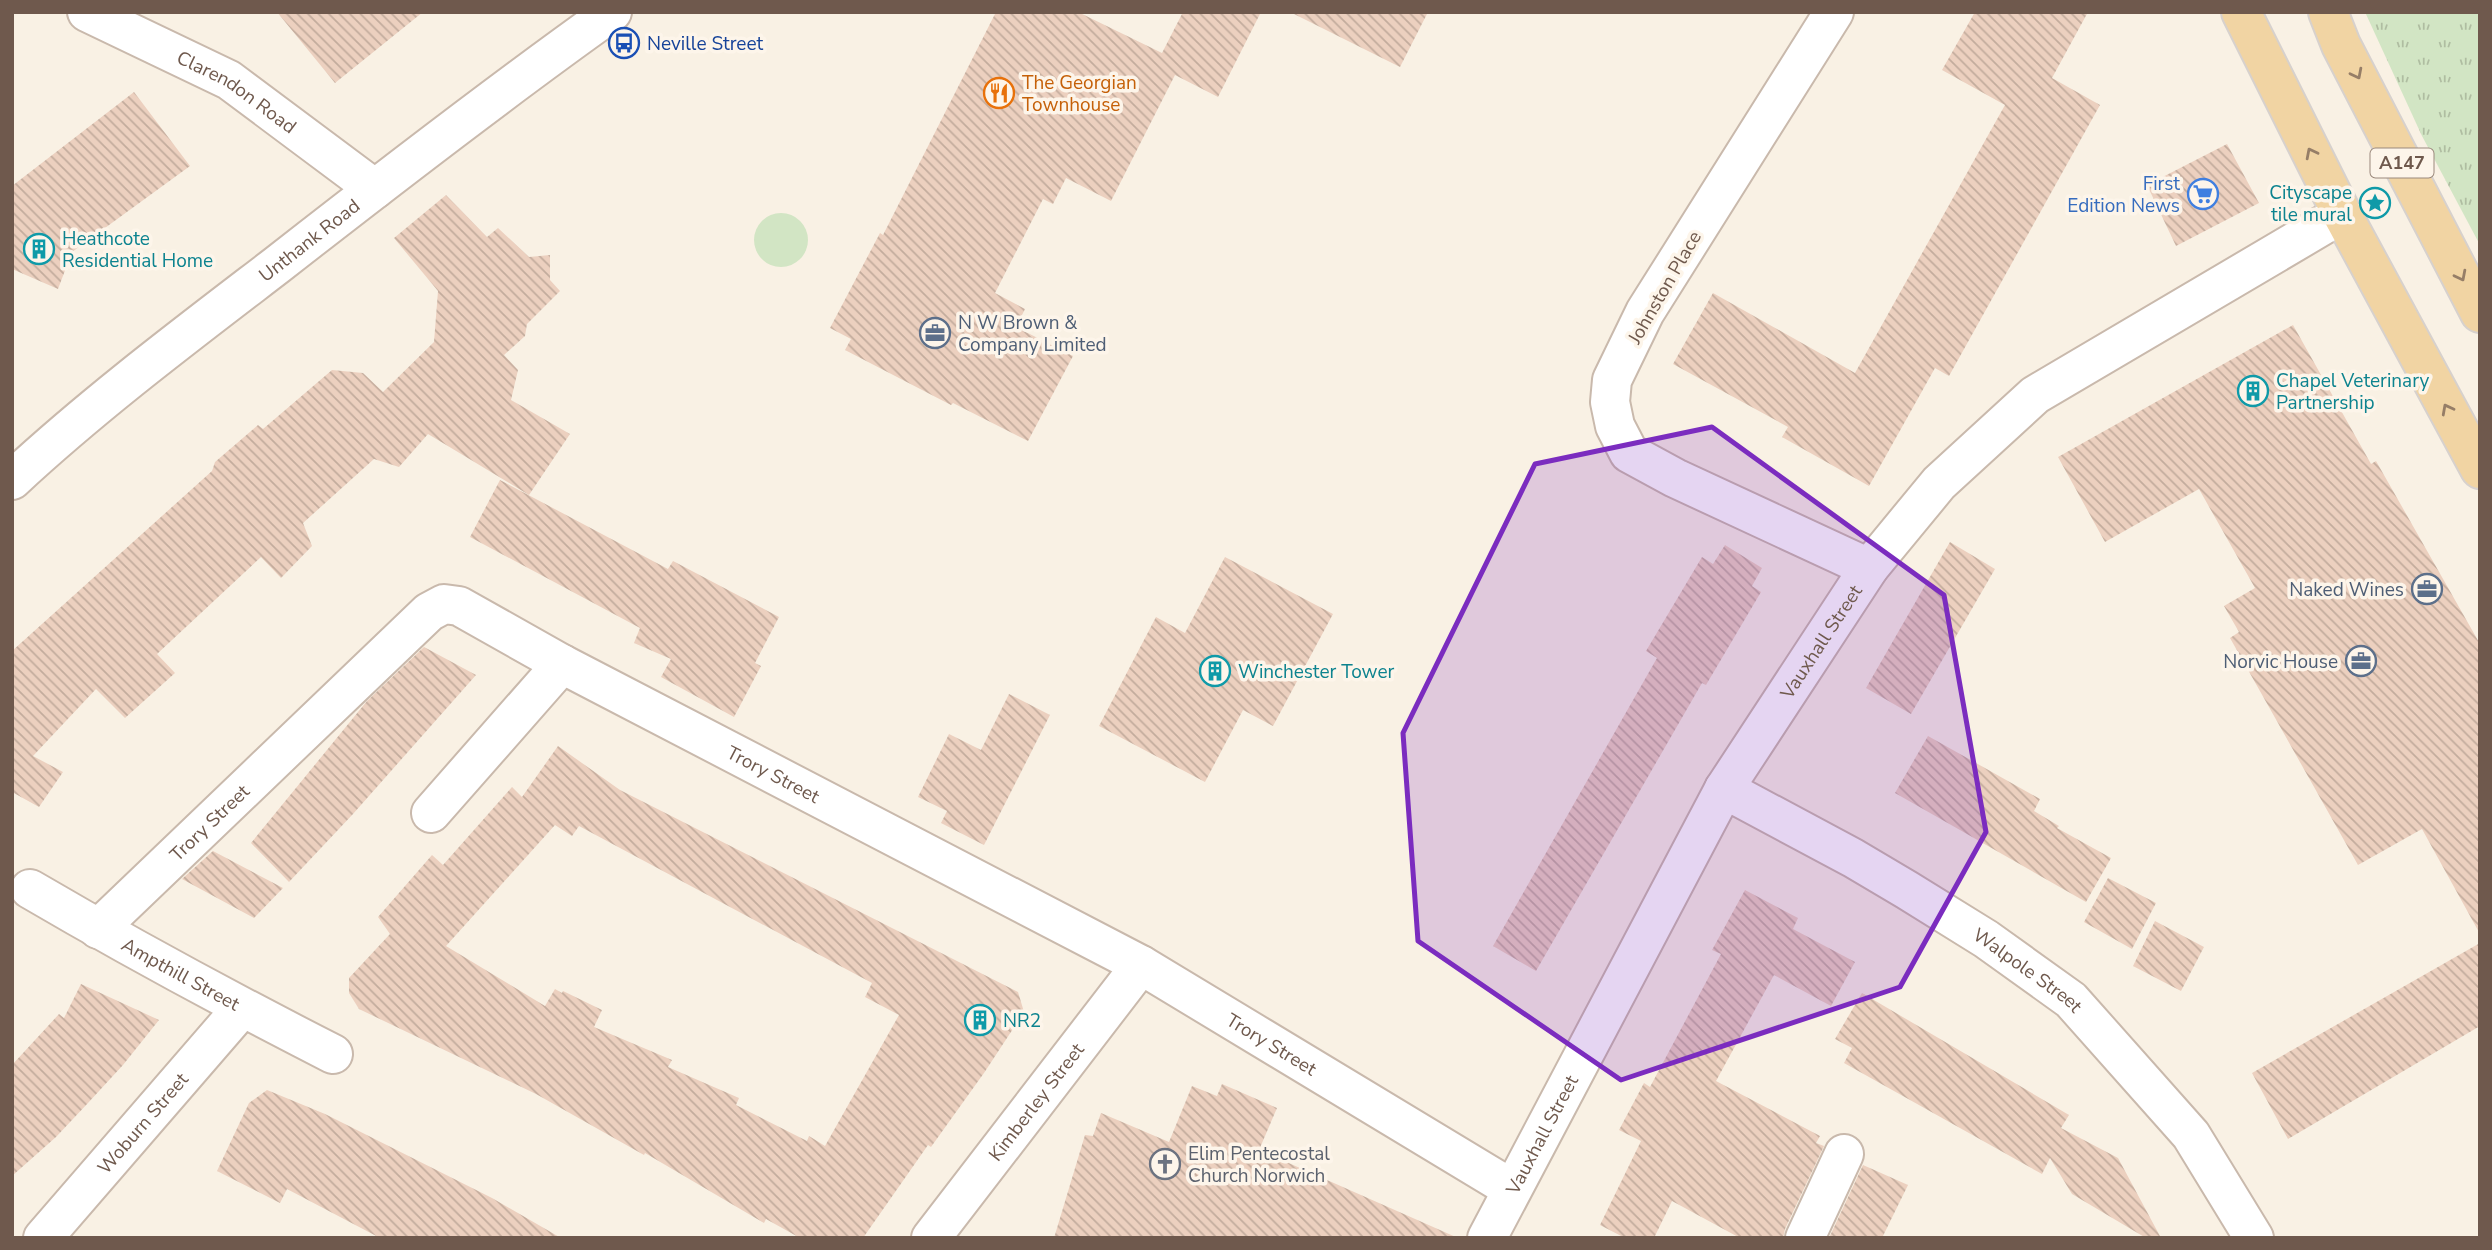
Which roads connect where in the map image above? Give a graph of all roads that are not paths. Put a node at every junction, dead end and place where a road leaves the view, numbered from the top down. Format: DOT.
graph roads {
  1 [pos="87,12"];
  2 [pos="612,12"];
  3 [pos="1834,12"];
  4 [pos="2241,12"];
  5 [pos="2328,12"];
  6 [pos="375,189"];
  7 [pos="2342,214"];
  8 [pos="2480,313"];
  9 [pos="2480,469"];
  10 [pos="15,473"];
  11 [pos="1869,568"];
  12 [pos="562,664"];
  13 [pos="1724,789"];
  14 [pos="431,813"];
  15 [pos="30,889"];
  16 [pos="98,929"];
  17 [pos="1141,965"];
  18 [pos="242,1007"];
  19 [pos="333,1054"];
  20 [pos="1844,1154"];
  21 [pos="1512,1189"];
  22 [pos="1500,1234"];
  23 [pos="43,1238"];
  24 [pos="931,1238"];
  25 [pos="1805,1238"];
  26 [pos="2254,1238"];
  1 -- 6 [label="street, Clarendon Road"];
  2 -- 6 [label="street, Unthank Road"];
  3 -- 11 [label="street, Johnston Place"];
  7 -- 4 [label="main road, one-way"];
  5 -- 8 [label="main road, A147, one-way"];
  6 -- 10 [label="street, Unthank Road"];
  9 -- 7 [label="main road, one-way"];
  7 -- 11 [label="street, Vauxhall Street"];
  11 -- 13 [label="street, Vauxhall Street"];
  12 -- 14 [label="street"];
  12 -- 16 [label="street, Trory Street"];
  12 -- 17 [label="street, Trory Street"];
  13 -- 21 [label="street, Vauxhall Street"];
  13 -- 26 [label="street, Walpole Street"];
  15 -- 16 [label="street, Ampthill Street"];
  16 -- 18 [label="street, Ampthill Street"];
  17 -- 21 [label="street, Trory Street"];
  17 -- 24 [label="street, Kimberley Street"];
  18 -- 19 [label="street, Ampthill Street"];
  18 -- 23 [label="street, Woburn Street"];
  20 -- 25 [label="street"];
  21 -- 22 [label="street, Vauxhall Street"];
}
